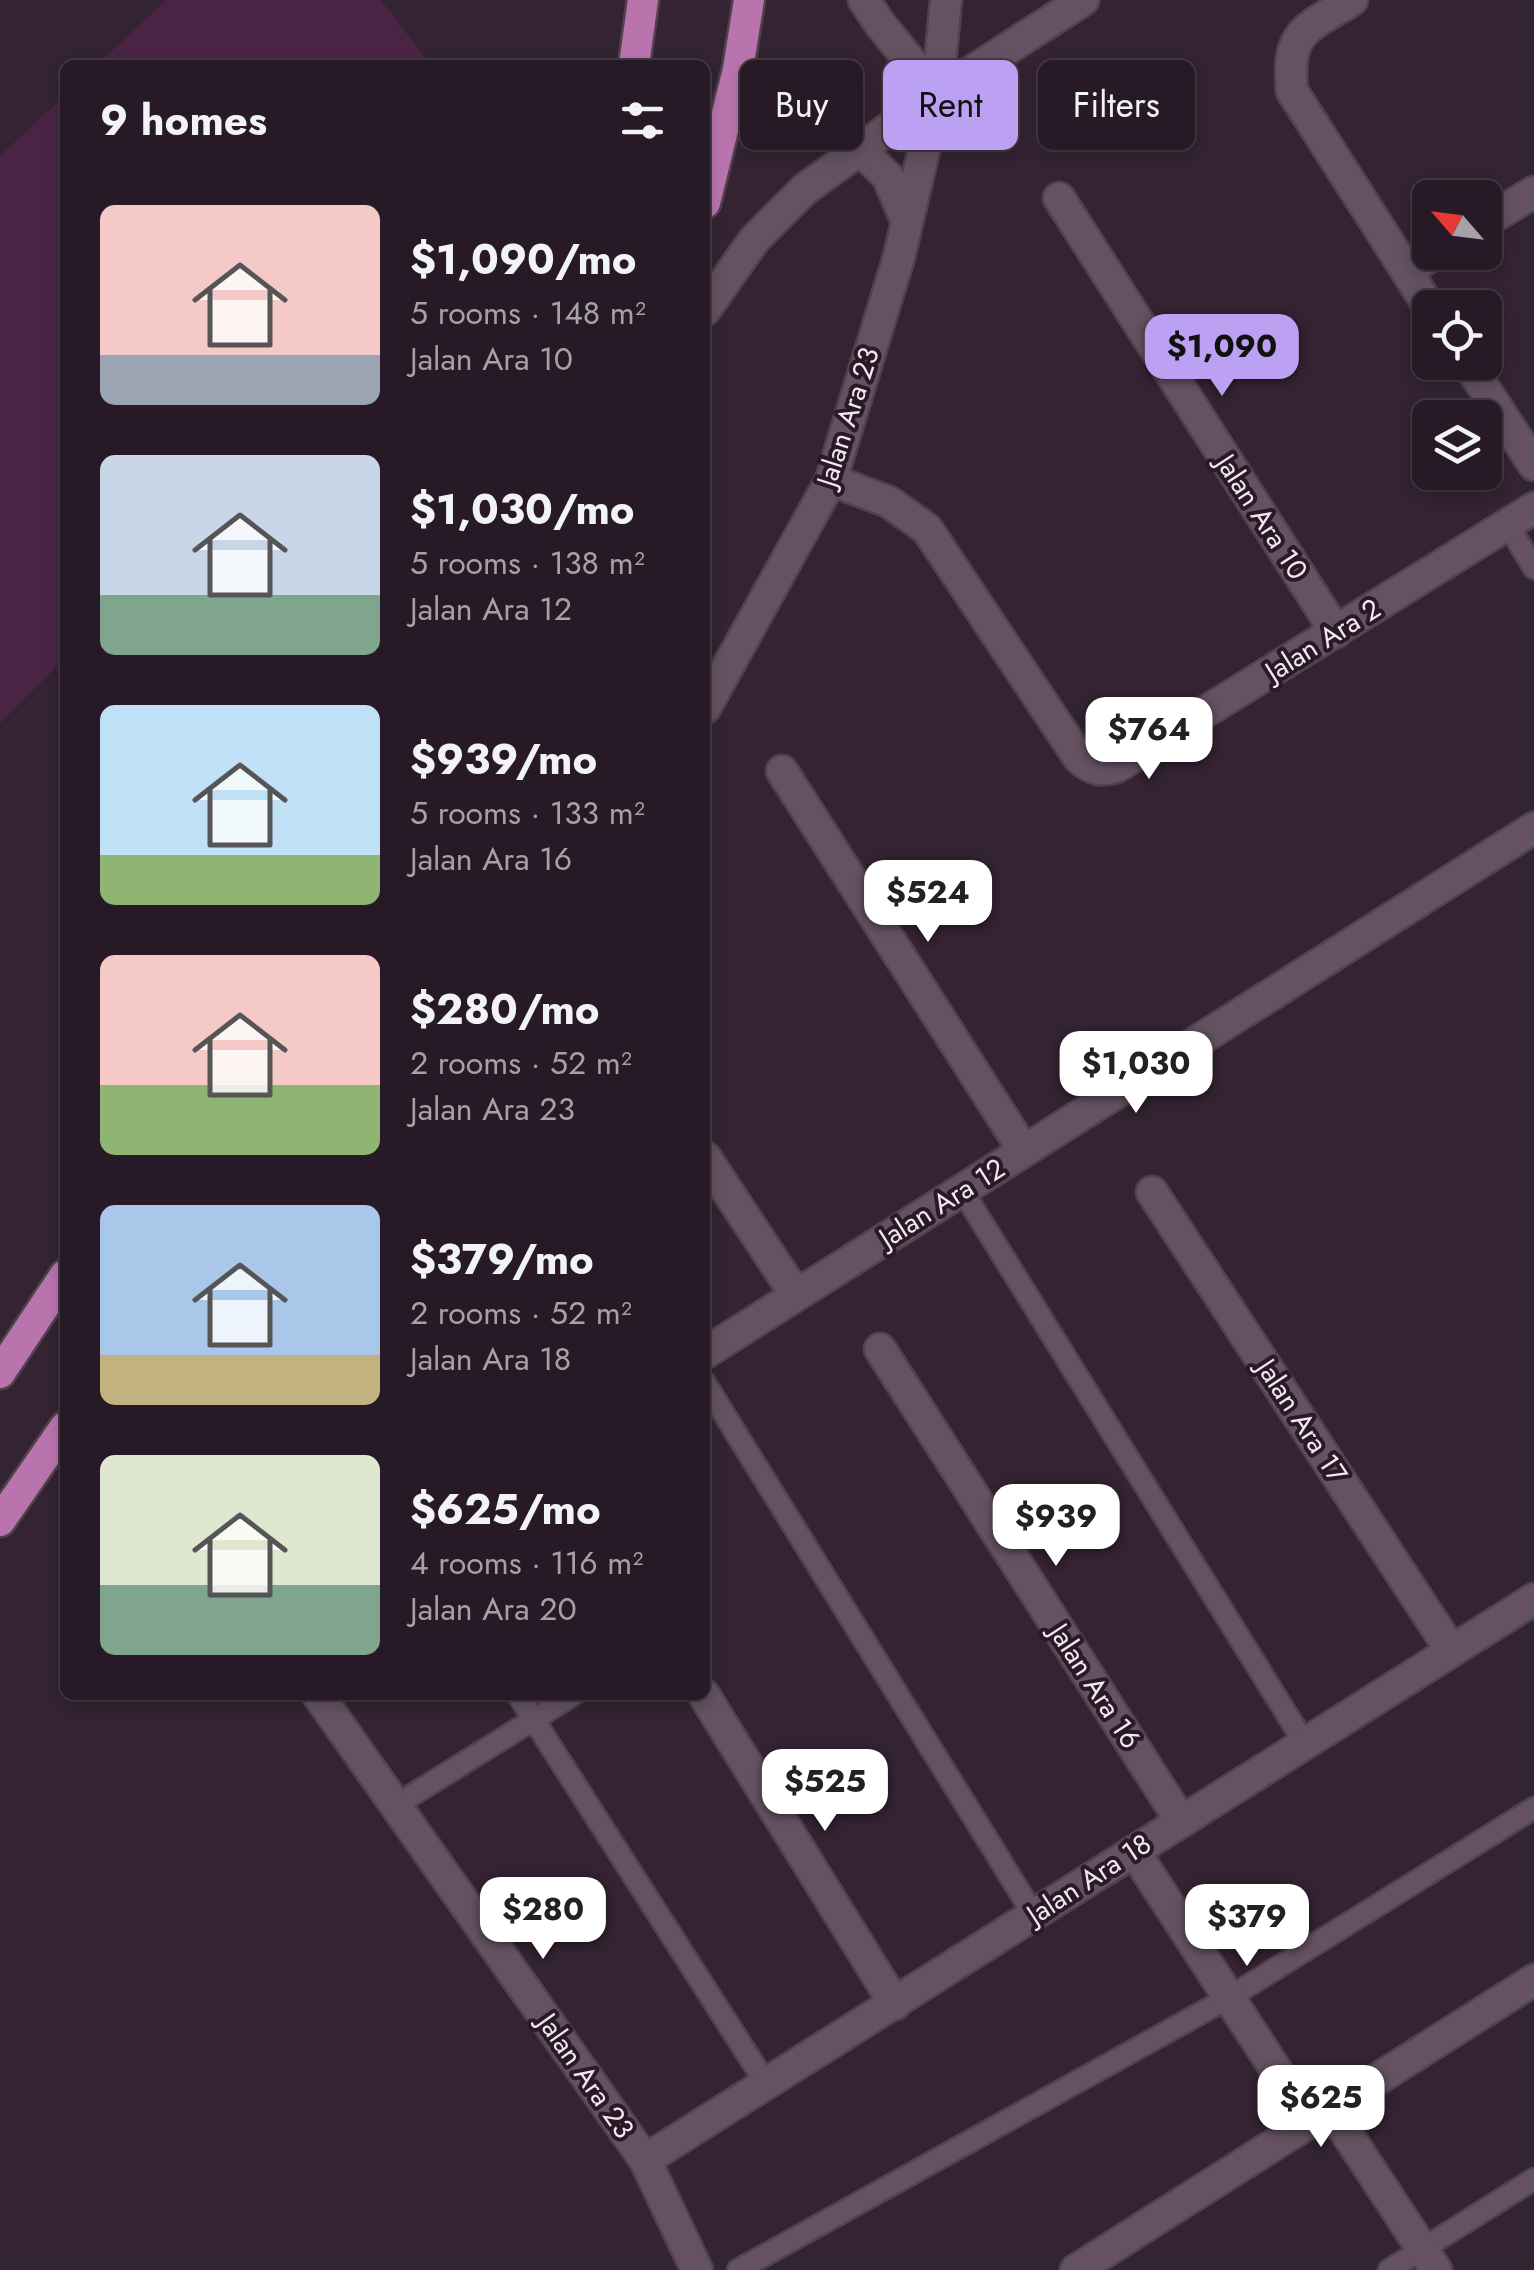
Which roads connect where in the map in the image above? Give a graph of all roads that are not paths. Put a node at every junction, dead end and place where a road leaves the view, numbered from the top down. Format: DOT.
graph roads {
  1 [pos="643,0"];
  2 [pos="749,0"];
  3 [pos="864,0"];
  4 [pos="946,0"];
  5 [pos="1083,0"];
  6 [pos="1352,0"];
  7 [pos="635,60"];
  8 [pos="909,60"];
  9 [pos="940,60"];
  10 [pos="990,60"];
  11 [pos="860,150"];
  12 [pos="924,150"];
  13 [pos="710,182"];
  14 [pos="1534,192"];
  15 [pos="1058,198"];
  16 [pos="1502,212"];
  17 [pos="907,222"];
  18 [pos="1412,267"];
  19 [pos="1406,271"];
  20 [pos="1418,290"];
  21 [pos="710,303"];
  22 [pos="1478,380"];
  23 [pos="1534,465"];
  24 [pos="831,480"];
  25 [pos="1521,516"];
  26 [pos="1534,568"];
  27 [pos="1336,632"];
  28 [pos="710,699"];
  29 [pos="782,772"];
  30 [pos="1534,828"];
  31 [pos="1024,1151"];
  32 [pos="710,1164"];
  33 [pos="962,1190"];
  34 [pos="1152,1192"];
  35 [pos="60,1283"];
  36 [pos="796,1295"];
  37 [pos="880,1349"];
  38 [pos="710,1350"];
  39 [pos="0,1373"];
  40 [pos="710,1392"];
  41 [pos="60,1434"];
  42 [pos="0,1521"];
  43 [pos="1534,1599"];
  44 [pos="1451,1650"];
  45 [pos="322,1700"];
  46 [pos="521,1700"];
  47 [pos="565,1700"];
  48 [pos="707,1700"];
  49 [pos="534,1719"];
  50 [pos="1304,1742"];
  51 [pos="396,1805"];
  52 [pos="1534,1808"];
  53 [pos="1182,1821"];
  54 [pos="1134,1850"];
  55 [pos="1034,1915"];
  56 [pos="1534,1980"];
  57 [pos="1230,1997"];
  58 [pos="895,2004"];
  59 [pos="766,2085"];
  60 [pos="1320,2115"];
  61 [pos="645,2160"];
  62 [pos="1534,2180"];
  63 [pos="1429,2260"];
  64 [pos="698,2270"];
  65 [pos="738,2270"];
  66 [pos="1076,2270"];
  67 [pos="1390,2270"];
  1 -- 7 [label="highway"];
  2 -- 13 [label="highway"];
  3 -- 8 [label="street"];
  4 -- 9 [label="street, Jalan Ara 23"];
  5 -- 10 [label="street"];
  6 -- 19 [label="street"];
  11 -- 17 [label="street"];
  11 -- 21 [label="street"];
  12 -- 17 [label="street, Jalan Ara 23"];
  14 -- 16 [label="street"];
  15 -- 27 [label="street, Jalan Ara 10"];
  17 -- 24 [label="street, Jalan Ara 23"];
  18 -- 19 [label="street"];
  19 -- 20 [label="street"];
  22 -- 23 [label="street"];
  24 -- 27 [label="street, Jalan Ara 2"];
  24 -- 28 [label="street, Jalan Ara 23"];
  25 -- 26 [label="lane"];
  25 -- 27 [label="street, Jalan Ara 2"];
  29 -- 31 [label="street"];
  30 -- 31 [label="street, Jalan Ara 12"];
  31 -- 33 [label="street, Jalan Ara 12"];
  32 -- 36 [label="street"];
  33 -- 36 [label="street, Jalan Ara 12"];
  33 -- 50 [label="lane"];
  34 -- 44 [label="street, Jalan Ara 17"];
  35 -- 39 [label="highway"];
  36 -- 38 [label="street, Jalan Ara 12"];
  37 -- 53 [label="street, Jalan Ara 16"];
  40 -- 55 [label="lane"];
  41 -- 42 [label="highway"];
  43 -- 44 [label="street, Jalan Ara 18"];
  44 -- 50 [label="street, Jalan Ara 18"];
  45 -- 51 [label="street, Jalan Ara 23"];
  46 -- 49 [label="lane"];
  47 -- 49 [label="lane"];
  48 -- 58 [label="street"];
  49 -- 51 [label="lane"];
  49 -- 59 [label="lane"];
  50 -- 53 [label="street, Jalan Ara 18"];
  51 -- 61 [label="street, Jalan Ara 23"];
  52 -- 57 [label="lane"];
  53 -- 54 [label="street, Jalan Ara 18"];
  54 -- 55 [label="street, Jalan Ara 18"];
  54 -- 57 [label="street"];
  55 -- 58 [label="street, Jalan Ara 18"];
  56 -- 60 [label="street"];
  57 -- 60 [label="street"];
  57 -- 65 [label="lane"];
  58 -- 59 [label="street, Jalan Ara 18"];
  59 -- 61 [label="street, Jalan Ara 18"];
  60 -- 63 [label="street"];
  60 -- 66 [label="street"];
  61 -- 64 [label="street, Jalan Ara 23"];
  62 -- 63 [label="lane"];
  63 -- 67 [label="lane"];
}
